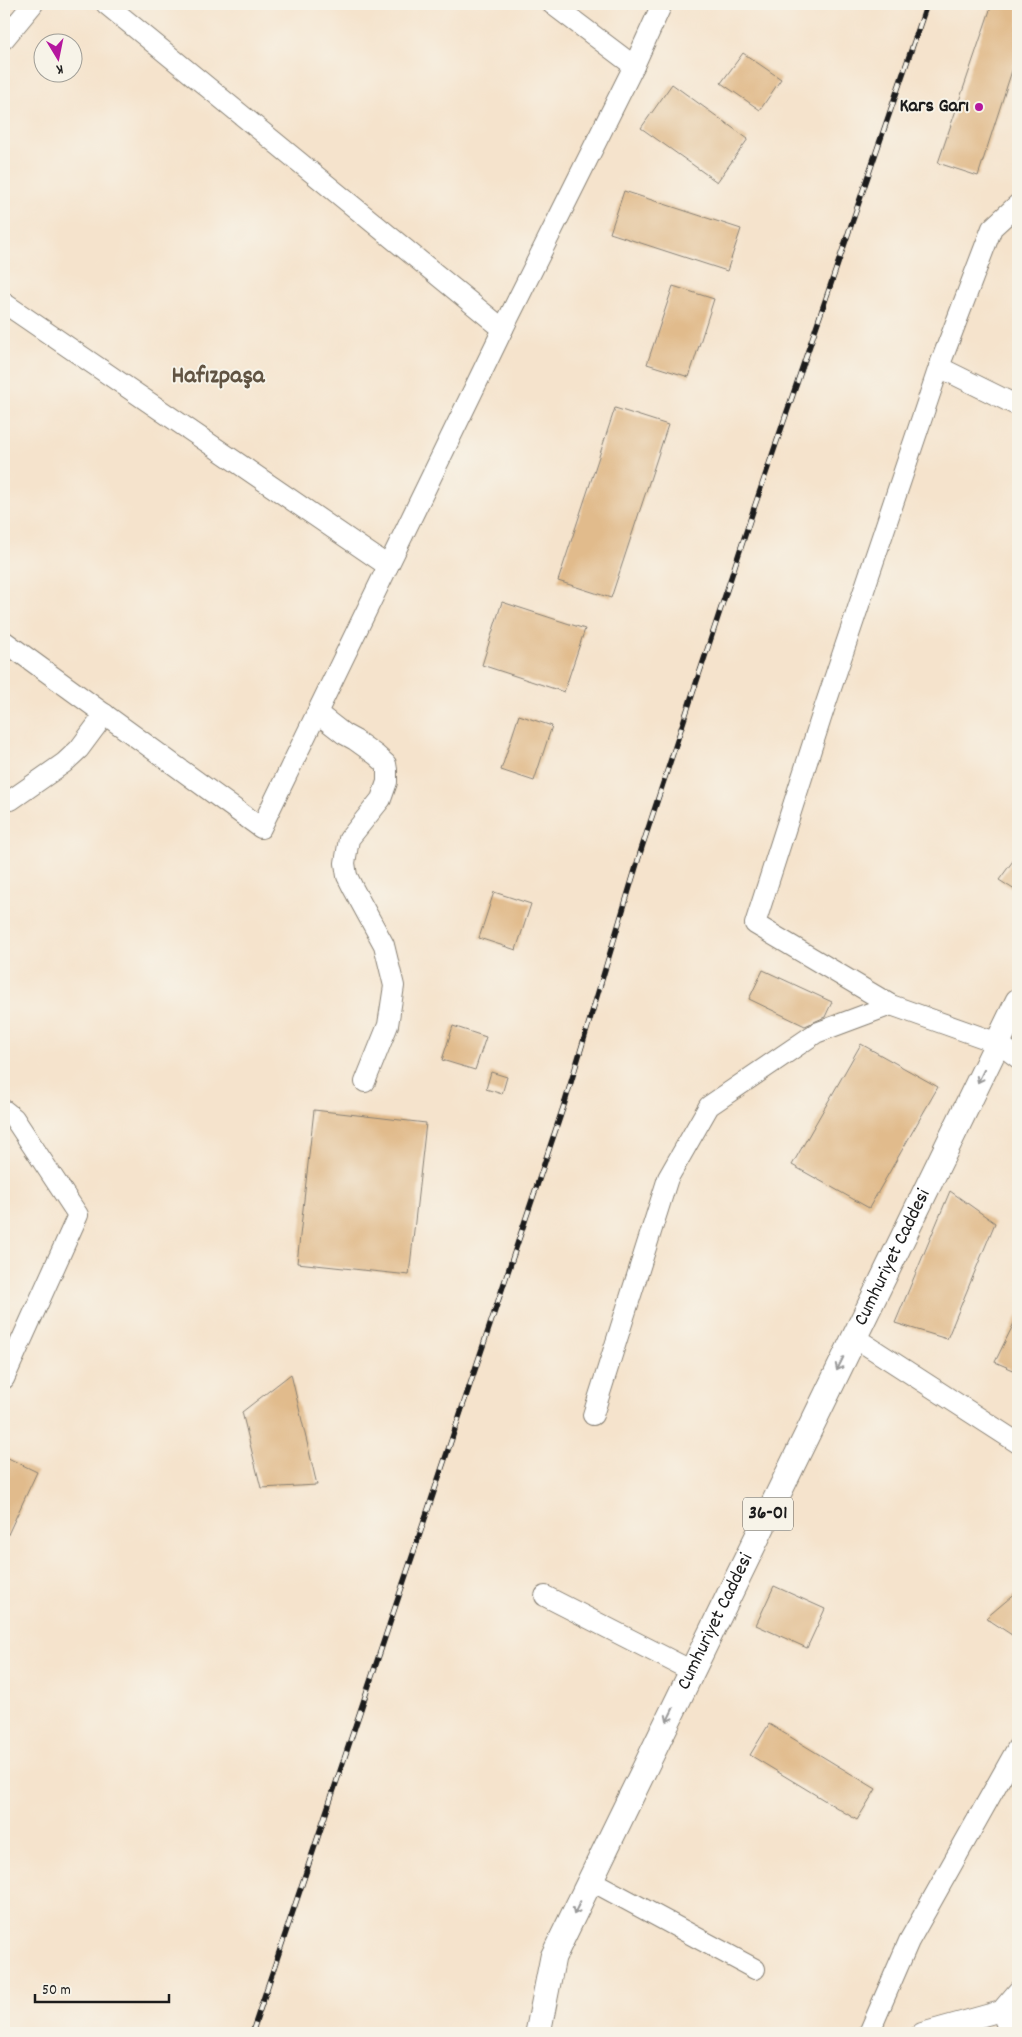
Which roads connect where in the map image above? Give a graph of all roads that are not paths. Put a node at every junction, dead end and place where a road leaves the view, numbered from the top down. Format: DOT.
graph roads {
  1 [pos="33,4"];
  2 [pos="106,4"];
  3 [pos="552,4"];
  4 [pos="662,4"];
  5 [pos="4,39"];
  6 [pos="634,66"];
  7 [pos="1018,204"];
  8 [pos="4,303"];
  9 [pos="503,329"];
  10 [pos="939,367"];
  11 [pos="1018,406"];
  12 [pos="388,566"];
  13 [pos="4,641"];
  14 [pos="316,713"];
  15 [pos="105,714"];
  16 [pos="11,800"];
  17 [pos="1018,1001"];
  18 [pos="891,1005"];
  19 [pos="998,1043"];
  20 [pos="1018,1058"];
  21 [pos="365,1082"];
  22 [pos="4,1110"];
  23 [pos="854,1337"];
  24 [pos="4,1379"];
  25 [pos="594,1415"];
  26 [pos="1018,1443"];
  27 [pos="545,1596"];
  28 [pos="692,1671"];
  29 [pos="1018,1747"];
  30 [pos="590,1880"];
  31 [pos="755,1969"];
  32 [pos="1018,1991"];
  33 [pos="1010,2009"];
  34 [pos="931,2032"];
  35 [pos="538,2033"];
  36 [pos="869,2033"];
  37 [pos="1010,2033"];
  1 -- 5 [label="street"];
  2 -- 9 [label="street"];
  3 -- 6 [label="street"];
  4 -- 6 [label="street"];
  6 -- 9 [label="street"];
  7 -- 10 [label="street"];
  8 -- 12 [label="street"];
  9 -- 12 [label="street"];
  10 -- 11 [label="street"];
  10 -- 18 [label="street"];
  12 -- 14 [label="street"];
  13 -- 15 [label="street"];
  14 -- 15 [label="street"];
  14 -- 21 [label="street"];
  15 -- 16 [label="street"];
  17 -- 19 [label="main road, Cumhuriyet Caddesi / 36-01"];
  18 -- 19 [label="street"];
  18 -- 25 [label="street"];
  19 -- 20 [label="street"];
  19 -- 23 [label="main road, Cumhuriyet Caddesi / 36-01, one-way"];
  22 -- 24 [label="street"];
  23 -- 26 [label="street"];
  23 -- 28 [label="main road, Cumhuriyet Caddesi / 36-01, one-way"];
  27 -- 28 [label="street"];
  28 -- 30 [label="main road, Cumhuriyet Caddesi / 36-01, one-way"];
  29 -- 36 [label="street"];
  30 -- 31 [label="street"];
  30 -- 35 [label="main road, Cumhuriyet Caddesi / 36-01, one-way"];
  32 -- 33 [label="street"];
  33 -- 34 [label="street"];
  33 -- 37 [label="street"];
}
